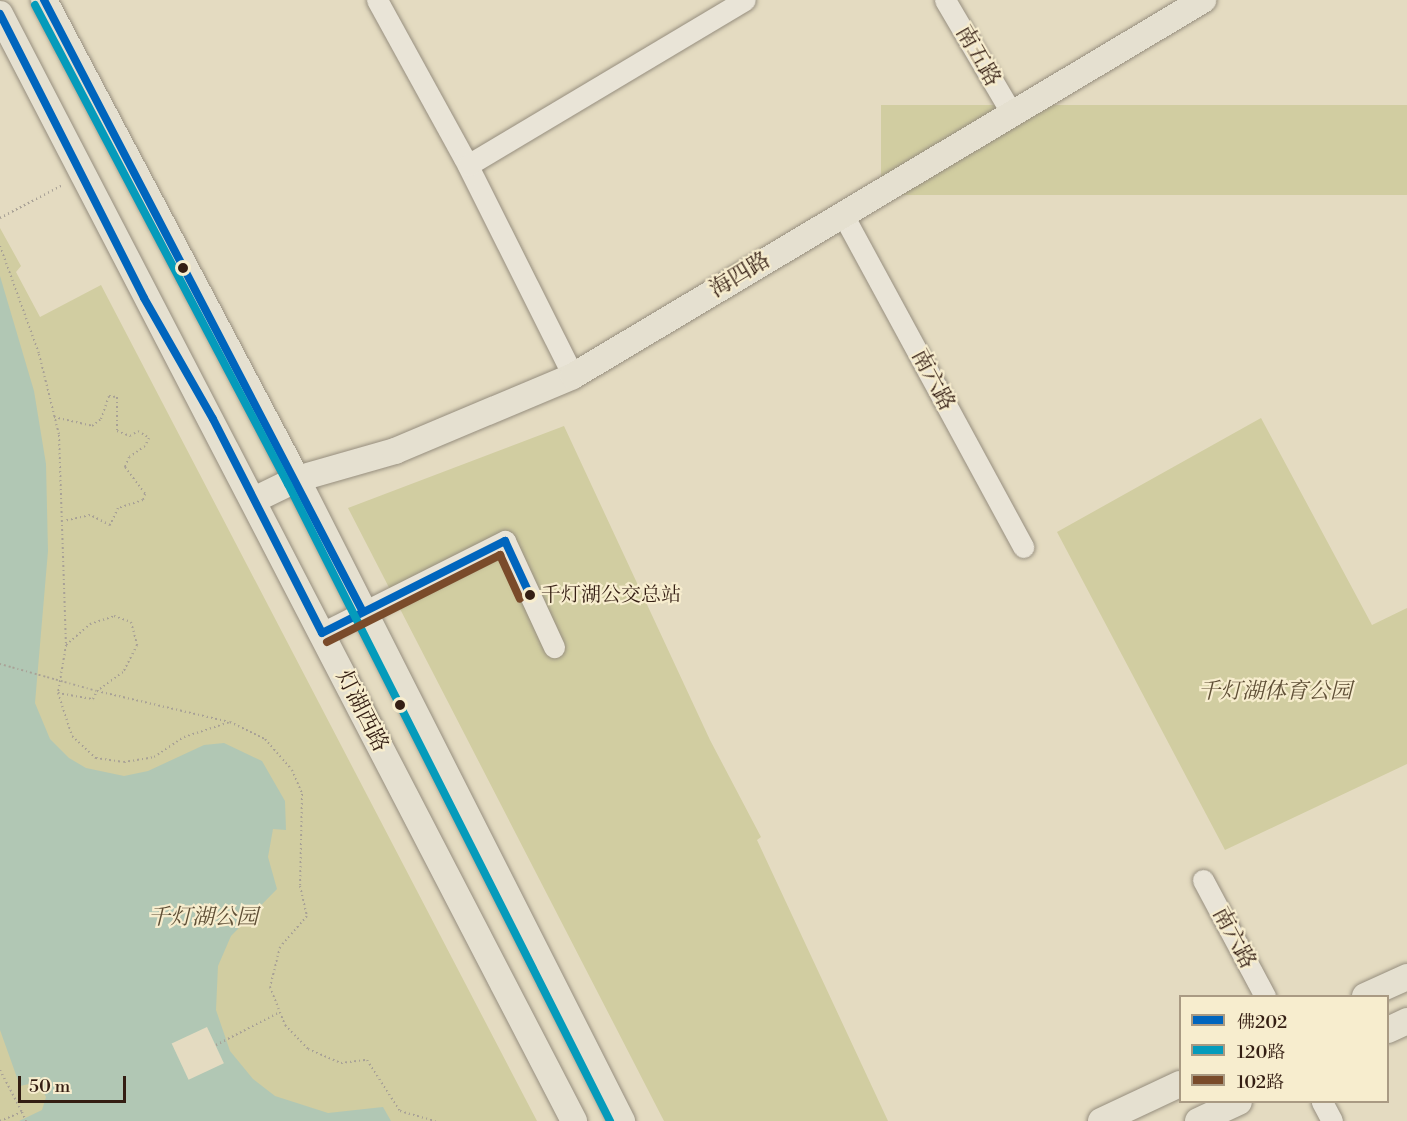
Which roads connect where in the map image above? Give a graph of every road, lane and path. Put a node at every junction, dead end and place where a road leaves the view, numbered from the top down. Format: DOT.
graph roads {
  1 [pos="45,0"];
  2 [pos="377,0"];
  3 [pos="745,0"];
  4 [pos="945,0"];
  5 [pos="1203,0"];
  6 [pos="0,14"];
  7 [pos="1011,112"];
  8 [pos="468,165"];
  9 [pos="61,186"];
  10 [pos="842,213"];
  11 [pos="0,218"];
  12 [pos="0,246"];
  13 [pos="573,376"];
  14 [pos="54,417"];
  15 [pos="297,479"];
  16 [pos="254,500"];
  17 [pos="64,521"];
  18 [pos="1023,546"];
  19 [pos="363,612"];
  20 [pos="322,633"];
  21 [pos="66,645"];
  22 [pos="554,647"];
  23 [pos="0,664"];
  24 [pos="97,691"];
  25 [pos="58,693"];
  26 [pos="230,722"];
  27 [pos="1203,880"];
  28 [pos="1407,977"];
  29 [pos="1264,995"];
  30 [pos="1367,995"];
  31 [pos="280,1011"];
  32 [pos="1407,1021"];
  33 [pos="1389,1030"];
  34 [pos="216,1045"];
  35 [pos="0,1070"];
  36 [pos="1179,1084"];
  37 [pos="1235,1103"];
  38 [pos="1323,1103"];
  39 [pos="22,1112"];
  40 [pos="0,1121"];
  41 [pos="26,1121"];
  42 [pos="435,1121"];
  43 [pos="574,1121"];
  44 [pos="622,1121"];
  45 [pos="1101,1121"];
  46 [pos="1198,1121"];
  47 [pos="1332,1121"];
  1 -- 15 [label="main road, 灯湖西路"];
  2 -- 8 [label="street"];
  3 -- 8 [label="street"];
  4 -- 7 [label="street, 南五路"];
  5 -- 7 [label="main road, 海四路"];
  6 -- 16 [label="main road, 灯湖西路"];
  7 -- 10 [label="main road, 海四路"];
  8 -- 13 [label="street"];
  9 -- 11 [label="path"];
  10 -- 13 [label="main road, 海四路"];
  10 -- 18 [label="street, 南六路"];
  12 -- 14 [label="path"];
  13 -- 15 [label="main road, 海四路"];
  14 -- 17 [label="path"];
  14 -- 17 [label="path"];
  15 -- 16 [label="main road, 海四路"];
  15 -- 19 [label="main road, 灯湖西路"];
  16 -- 20 [label="main road, 灯湖西路"];
  17 -- 21 [label="path"];
  19 -- 20 [label="street"];
  19 -- 22 [label="street"];
  19 -- 44 [label="main road, 灯湖西路"];
  20 -- 43 [label="main road, 灯湖西路"];
  21 -- 24 [label="path"];
  21 -- 25 [label="path"];
  23 -- 24 [label="path, bridge"];
  24 -- 25 [label="path"];
  24 -- 26 [label="path"];
  25 -- 26 [label="path"];
  26 -- 31 [label="path"];
  27 -- 29 [label="street, 南六路"];
  28 -- 30 [label="main road"];
  31 -- 34 [label="path"];
  31 -- 42 [label="path"];
  32 -- 33 [label="main road"];
  35 -- 39 [label="path"];
  36 -- 45 [label="main road"];
  37 -- 46 [label="main road"];
  38 -- 47 [label="street"];
  39 -- 40 [label="path"];
  39 -- 41 [label="path"];
}
